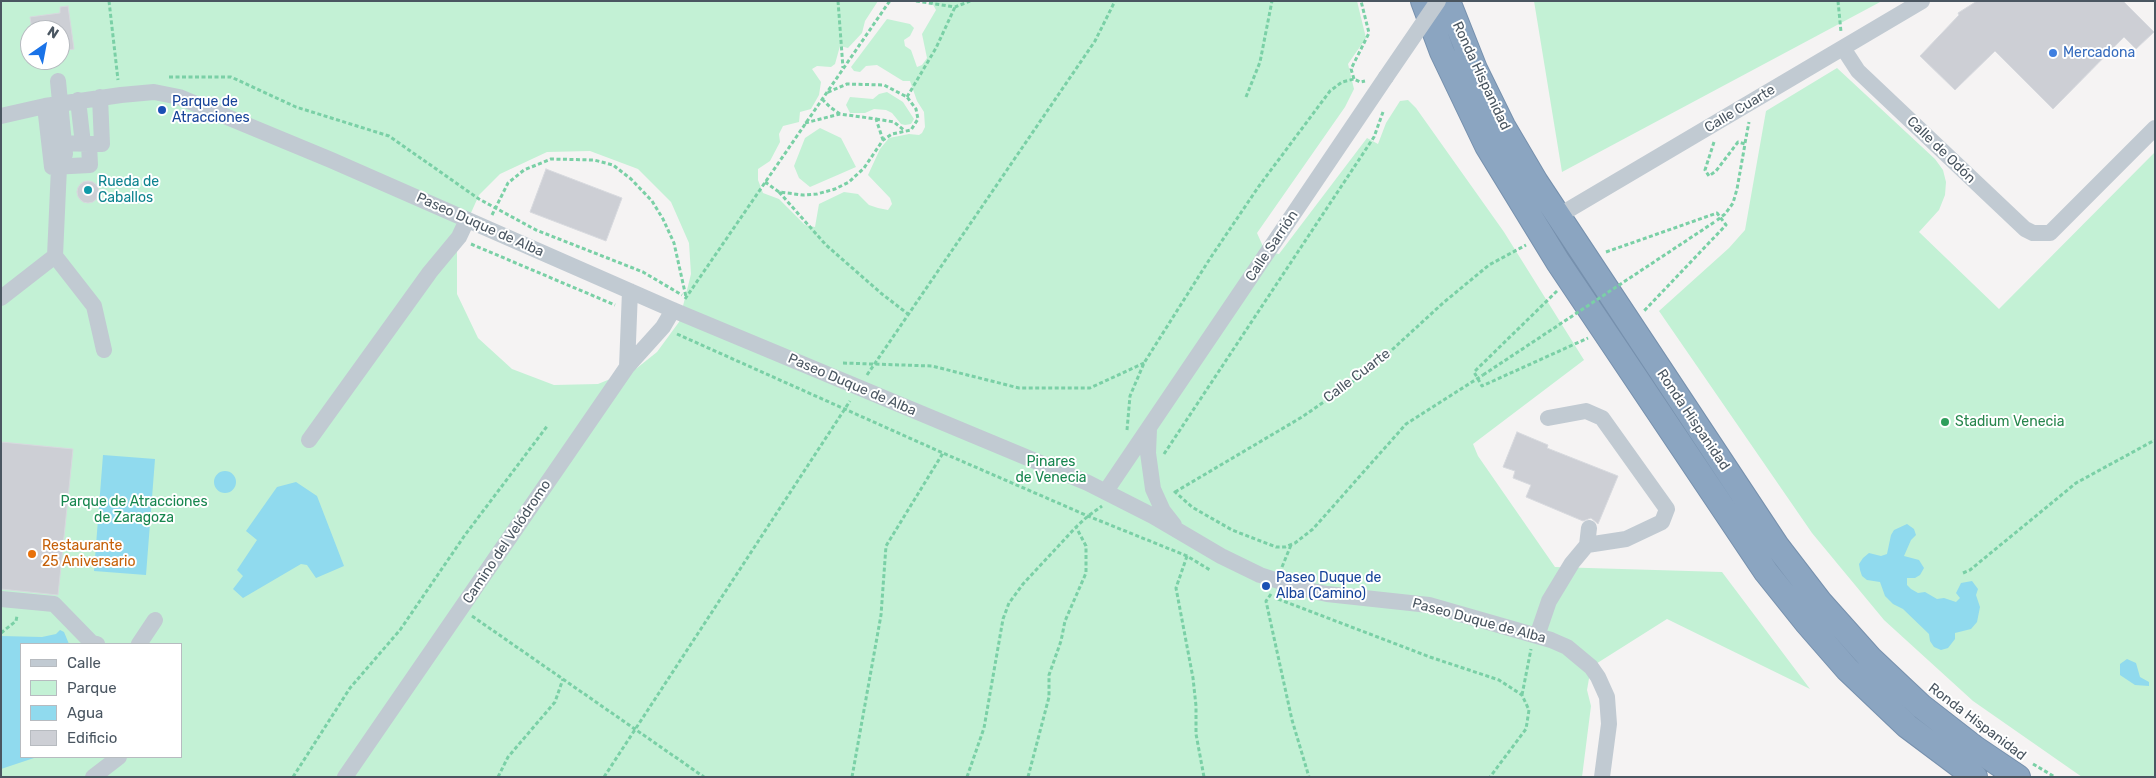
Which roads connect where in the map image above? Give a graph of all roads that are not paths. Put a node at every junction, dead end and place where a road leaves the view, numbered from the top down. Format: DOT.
graph roads {
  1 [pos="1423,1"];
  2 [pos="1438,1"];
  3 [pos="1448,1"];
  4 [pos="1922,1"];
  5 [pos="1843,48"];
  6 [pos="58,81"];
  7 [pos="100,97"];
  8 [pos="78,100"];
  9 [pos="52,104"];
  10 [pos="1,116"];
  11 [pos="2155,128"];
  12 [pos="73,144"];
  13 [pos="73,166"];
  14 [pos="1558,216"];
  15 [pos="467,220"];
  16 [pos="1535,240"];
  17 [pos="55,256"];
  18 [pos="630,291"];
  19 [pos="1,298"];
  20 [pos="673,310"];
  21 [pos="104,350"];
  22 [pos="627,367"];
  23 [pos="1548,418"];
  24 [pos="1149,426"];
  25 [pos="309,440"];
  26 [pos="1111,494"];
  27 [pos="1589,528"];
  28 [pos="1180,532"];
  29 [pos="1587,545"];
  30 [pos="1,599"];
  31 [pos="155,620"];
  32 [pos="1536,635"];
  33 [pos="92,643"];
  34 [pos="140,643"];
  35 [pos="118,758"];
  36 [pos="2022,768"];
  37 [pos="94,777"];
  38 [pos="345,777"];
  39 [pos="1602,777"];
  40 [pos="1975,777"];
  1 -- 16 [label="highway, Ronda Hispanidad"];
  2 -- 24 [label="street, Calle Sarrión, bridge"];
  3 -- 14 [label="highway, Ronda Hispanidad"];
  4 -- 5 [label="street, Calle Cuarte"];
  5 -- 11 [label="street, Calle de Odón"];
  5 -- 14 [label="street, Calle Cuarte"];
  6 -- 9 [label="street"];
  7 -- 8 [label="street, Paseo Duque de Alba"];
  7 -- 12 [label="street"];
  7 -- 15 [label="street, Paseo Duque de Alba"];
  8 -- 9 [label="street, Paseo Duque de Alba"];
  8 -- 12 [label="street"];
  9 -- 10 [label="street, Paseo Duque de Alba"];
  9 -- 12 [label="street"];
  12 -- 13 [label="street"];
  12 -- 13 [label="street"];
  13 -- 17 [label="street"];
  14 -- 16 [label="highway"];
  14 -- 36 [label="highway, Ronda Hispanidad"];
  15 -- 18 [label="street, Paseo Duque de Alba"];
  15 -- 25 [label="street"];
  16 -- 40 [label="highway, Ronda Hispanidad"];
  17 -- 19 [label="street"];
  17 -- 21 [label="street"];
  18 -- 20 [label="street, Paseo Duque de Alba"];
  18 -- 22 [label="street"];
  20 -- 22 [label="street, Camino del Velódromo"];
  20 -- 26 [label="street, Paseo Duque de Alba"];
  22 -- 38 [label="street, Camino del Velódromo"];
  23 -- 29 [label="street"];
  24 -- 26 [label="street, Calle Sarrión"];
  24 -- 28 [label="street"];
  26 -- 28 [label="street, Paseo Duque de Alba"];
  27 -- 29 [label="street"];
  28 -- 32 [label="street, Paseo Duque de Alba"];
  29 -- 32 [label="street"];
  30 -- 33 [label="street"];
  31 -- 34 [label="street"];
  32 -- 39 [label="street, Paseo Duque de Alba"];
  35 -- 37 [label="street"];
}
